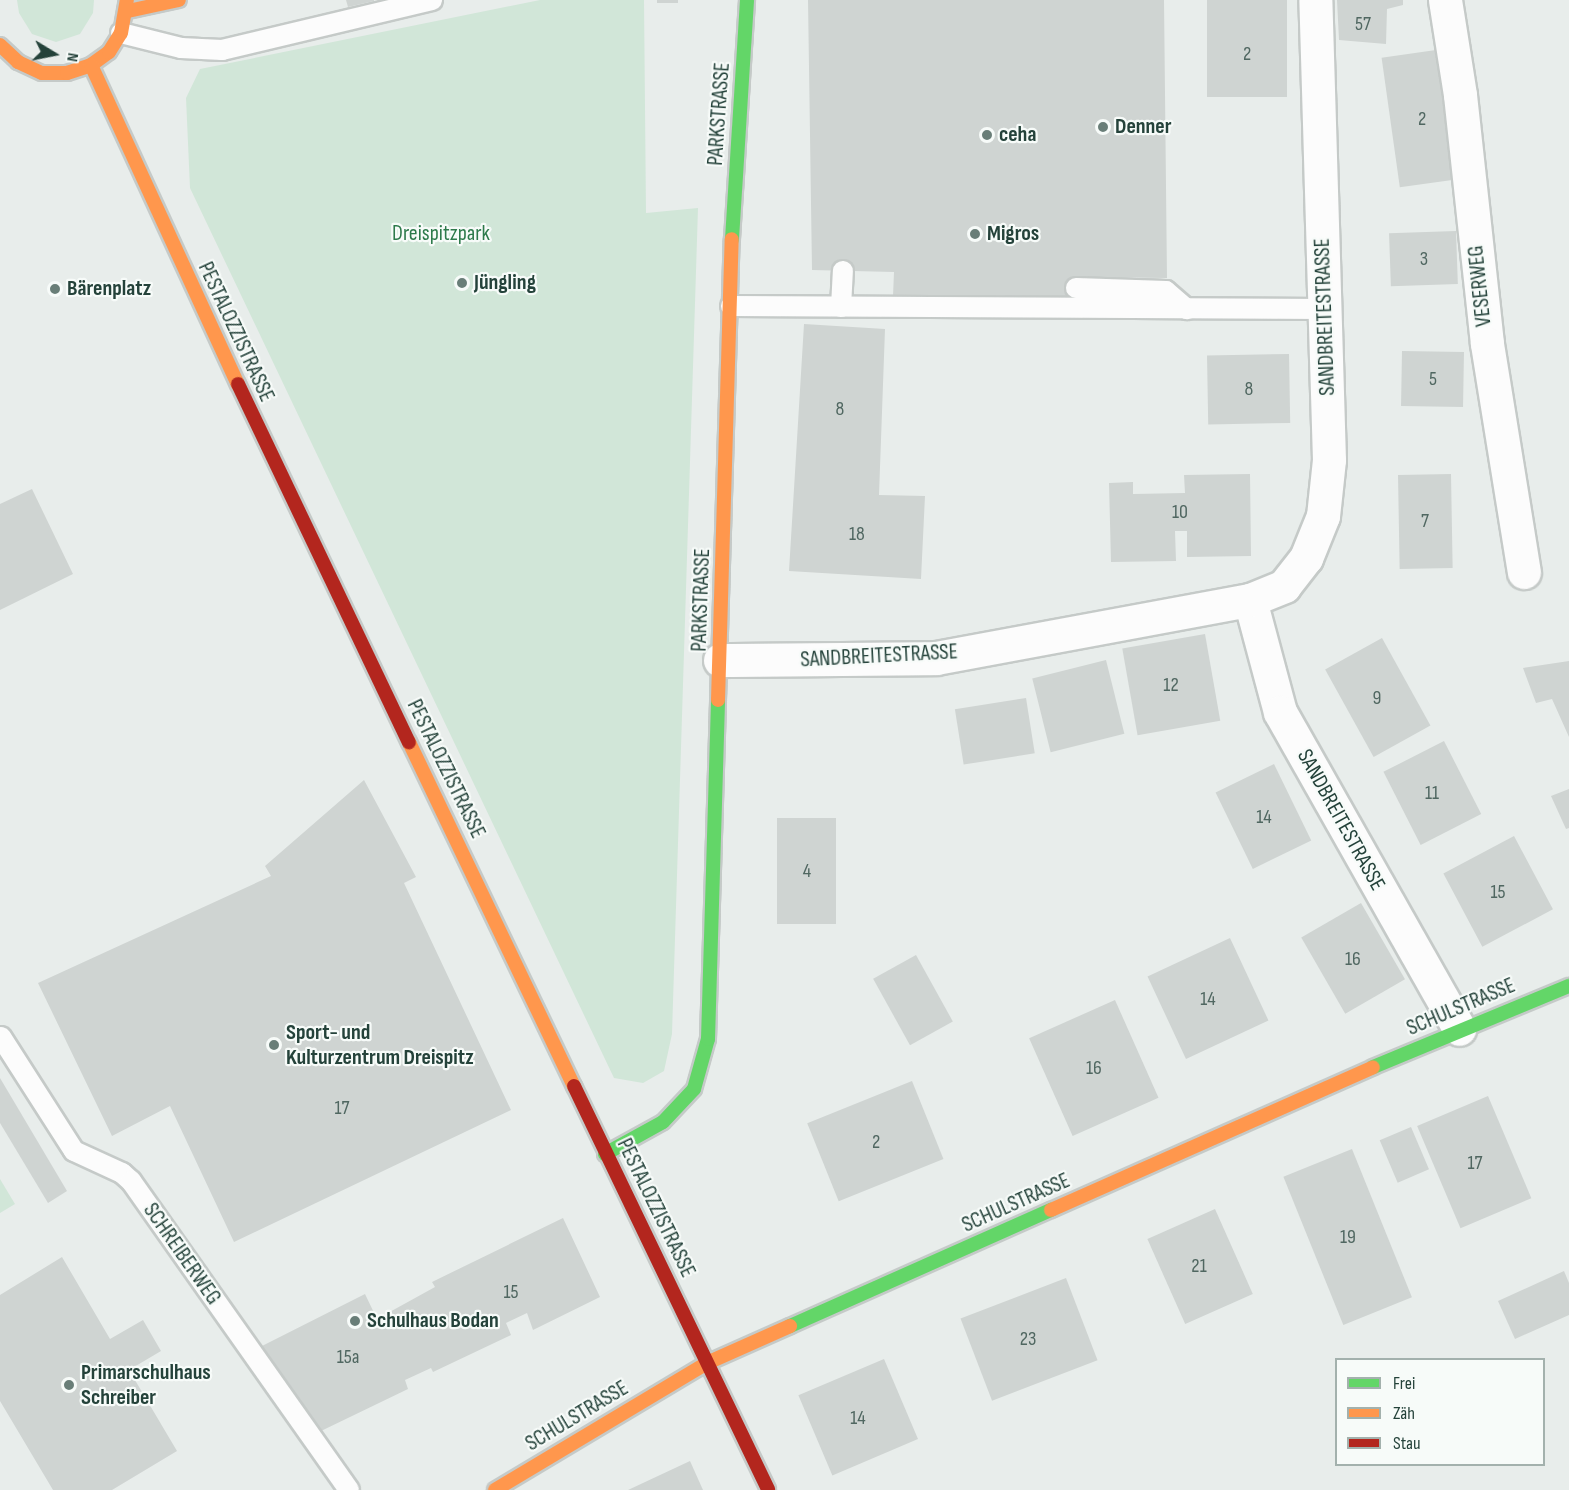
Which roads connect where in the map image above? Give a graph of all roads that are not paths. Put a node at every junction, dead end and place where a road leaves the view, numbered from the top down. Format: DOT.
graph roads {
  1 [pos="179,0"];
  2 [pos="432,0"];
  3 [pos="747,0"];
  4 [pos="1316,0"];
  5 [pos="1445,0"];
  6 [pos="128,5"];
  7 [pos="121,33"];
  8 [pos="0,45"];
  9 [pos="18,62"];
  10 [pos="91,65"];
  11 [pos="0,66"];
  12 [pos="843,271"];
  13 [pos="1076,288"];
  14 [pos="731,306"];
  15 [pos="841,307"];
  16 [pos="1187,309"];
  17 [pos="1326,309"];
  18 [pos="1524,572"];
  19 [pos="1250,600"];
  20 [pos="720,660"];
  21 [pos="1569,986"];
  22 [pos="1459,1029"];
  23 [pos="1,1037"];
  24 [pos="605,1154"];
  25 [pos="707,1363"];
  26 [pos="349,1490"];
  27 [pos="495,1490"];
  28 [pos="768,1490"];
  1 -- 6 [label="street"];
  2 -- 7 [label="lane"];
  3 -- 14 [label="street, PARKSTRASSE"];
  4 -- 17 [label="street, SANDBREITESTRASSE"];
  5 -- 18 [label="street, VESERWEG"];
  6 -- 7 [label="street"];
  7 -- 10 [label="street"];
  8 -- 9 [label="street"];
  9 -- 10 [label="street"];
  9 -- 11 [label="street"];
  10 -- 24 [label="street, PESTALOZZISTRASSE"];
  12 -- 15 [label="lane"];
  13 -- 16 [label="lane"];
  14 -- 15 [label="lane"];
  14 -- 20 [label="street, PARKSTRASSE"];
  15 -- 16 [label="lane"];
  16 -- 17 [label="lane"];
  17 -- 19 [label="street, SANDBREITESTRASSE"];
  19 -- 20 [label="street, SANDBREITESTRASSE"];
  19 -- 22 [label="street, SANDBREITESTRASSE"];
  20 -- 24 [label="street, PARKSTRASSE"];
  21 -- 22 [label="street, SCHULSTRASSE"];
  22 -- 25 [label="street, SCHULSTRASSE"];
  23 -- 26 [label="lane, SCHREIBERWEG"];
  24 -- 25 [label="street, PESTALOZZISTRASSE"];
  25 -- 27 [label="street, SCHULSTRASSE"];
  25 -- 28 [label="street, PESTALOZZISTRASSE"];
}
